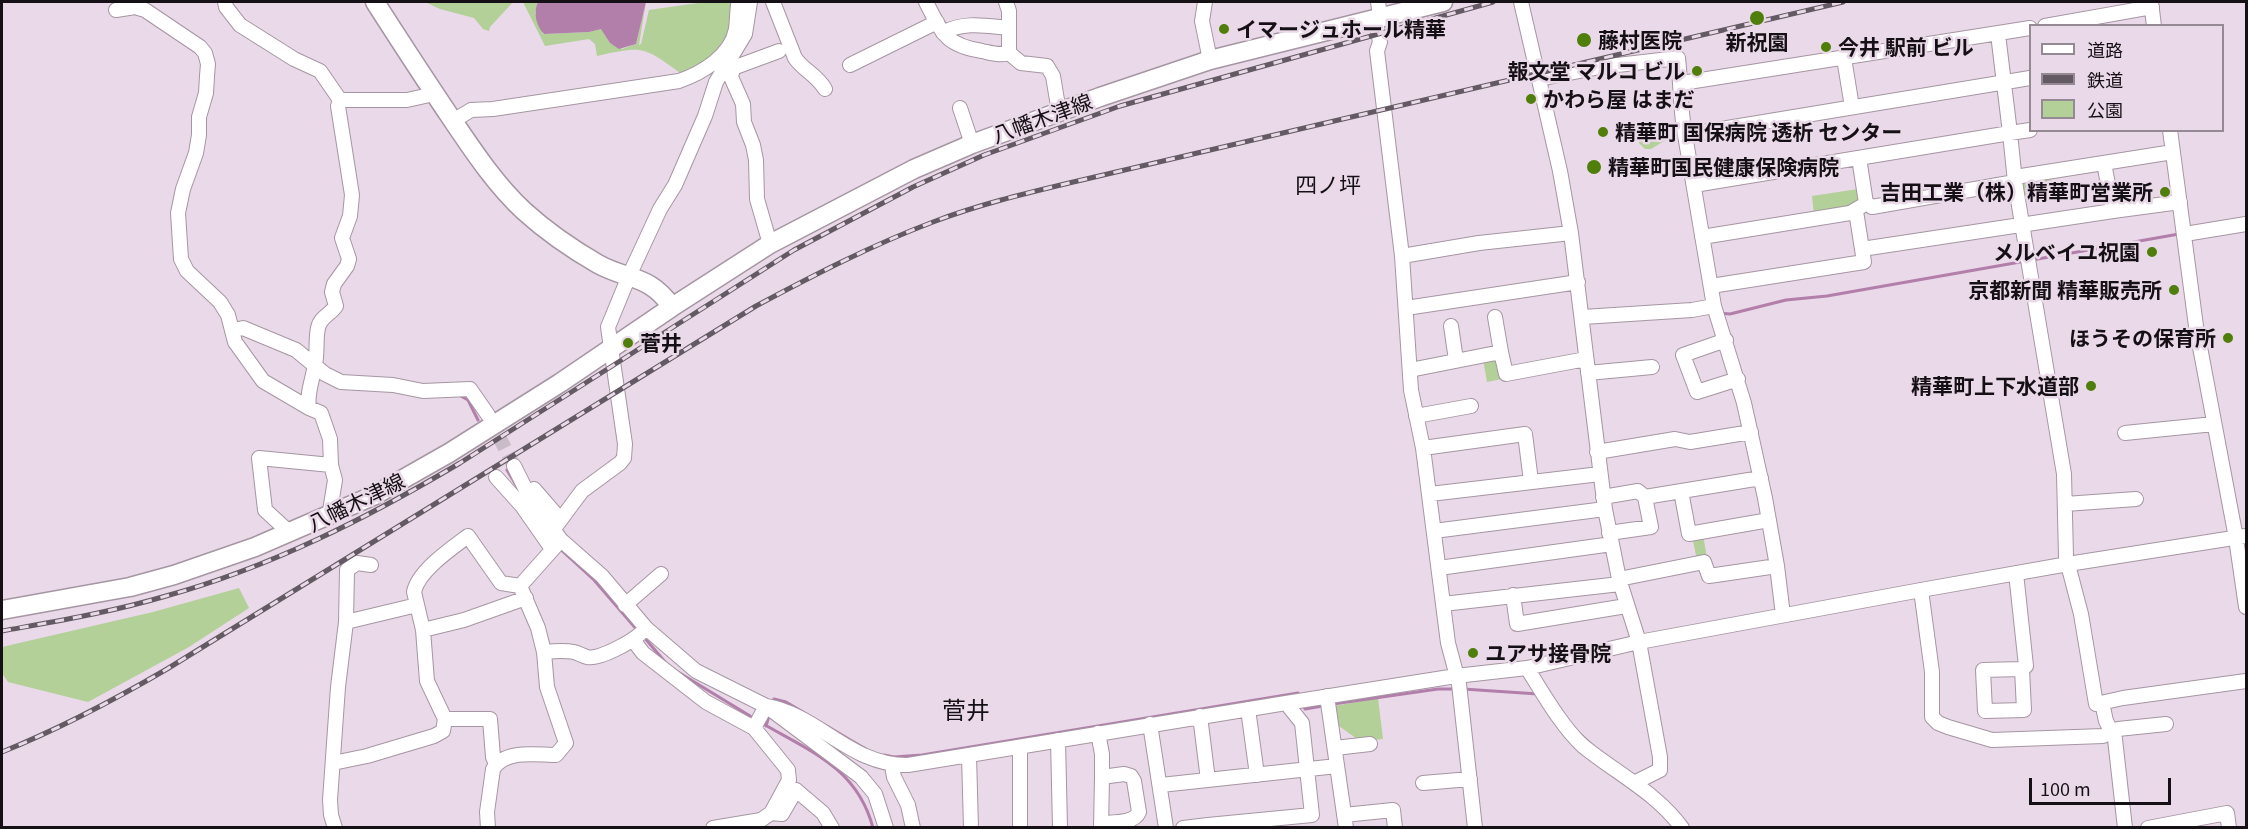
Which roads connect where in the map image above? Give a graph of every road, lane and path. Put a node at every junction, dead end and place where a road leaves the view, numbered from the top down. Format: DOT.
graph roads {
  1 [pos="225,2"];
  2 [pos="375,2"];
  3 [pos="773,2"];
  4 [pos="926,2"];
  5 [pos="1006,2"];
  6 [pos="1206,2"];
  7 [pos="1443,2"];
  8 [pos="1523,2"];
  9 [pos="744,4"];
  10 [pos="2151,4"];
  11 [pos="116,10"];
  12 [pos="1378,12"];
  13 [pos="2055,24"];
  14 [pos="2154,24"];
  15 [pos="940,27"];
  16 [pos="1009,28"];
  17 [pos="2029,28"];
  18 [pos="1998,34"];
  19 [pos="779,51"];
  20 [pos="1009,53"];
  21 [pos="1844,58"];
  22 [pos="1210,60"];
  23 [pos="730,64"];
  24 [pos="850,65"];
  25 [pos="2029,78"];
  26 [pos="1539,79"];
  27 [pos="1681,82"];
  28 [pos="2003,83"];
  29 [pos="825,89"];
  30 [pos="434,94"];
  31 [pos="340,100"];
  32 [pos="1852,107"];
  33 [pos="960,108"];
  34 [pos="1059,112"];
  35 [pos="453,121"];
  36 [pos="2029,130"];
  37 [pos="2170,132"];
  38 [pos="2010,133"];
  39 [pos="1685,135"];
  40 [pos="972,144"];
  41 [pos="2173,152"];
  42 [pos="1858,158"];
  43 [pos="2104,163"];
  44 [pos="2015,179"];
  45 [pos="1694,185"];
  46 [pos="2180,202"];
  47 [pos="1861,207"];
  48 [pos="2113,211"];
  49 [pos="2247,224"];
  50 [pos="2023,226"];
  51 [pos="1571,233"];
  52 [pos="2185,234"];
  53 [pos="1702,237"];
  54 [pos="770,244"];
  55 [pos="1862,249"];
  56 [pos="1402,256"];
  57 [pos="629,276"];
  58 [pos="1578,282"];
  59 [pos="1711,286"];
  60 [pos="1714,306"];
  61 [pos="672,307"];
  62 [pos="1406,308"];
  63 [pos="1495,317"];
  64 [pos="1583,317"];
  65 [pos="1451,326"];
  66 [pos="238,329"];
  67 [pos="1726,340"];
  68 [pos="609,348"];
  69 [pos="1501,352"];
  70 [pos="1456,360"];
  71 [pos="1587,366"];
  72 [pos="1652,367"];
  73 [pos="1410,370"];
  74 [pos="315,371"];
  75 [pos="1738,379"];
  76 [pos="1471,406"];
  77 [pos="309,408"];
  78 [pos="488,415"];
  79 [pos="1416,416"];
  80 [pos="2214,424"];
  81 [pos="1751,432"];
  82 [pos="2126,433"];
  83 [pos="1423,448"];
  84 [pos="1598,452"];
  85 [pos="517,464"];
  86 [pos="331,465"];
  87 [pos="1600,474"];
  88 [pos="496,477"];
  89 [pos="1761,478"];
  90 [pos="1531,481"];
  91 [pos="1681,491"];
  92 [pos="1430,494"];
  93 [pos="1645,497"];
  94 [pos="2136,499"];
  95 [pos="1604,503"];
  96 [pos="2064,504"];
  97 [pos="329,517"];
  98 [pos="1769,520"];
  99 [pos="1434,531"];
  100 [pos="290,533"];
  101 [pos="2241,537"];
  102 [pos="556,538"];
  103 [pos="1611,538"];
  104 [pos="2068,564"];
  105 [pos="371,565"];
  106 [pos="1777,566"];
  107 [pos="1439,568"];
  108 [pos="661,573"];
  109 [pos="2016,573"];
  110 [pos="1620,581"];
  111 [pos="1920,590"];
  112 [pos="523,592"];
  113 [pos="1513,595"];
  114 [pos="1443,604"];
  115 [pos="417,605"];
  116 [pos="625,605"];
  117 [pos="1626,606"];
  118 [pos="2247,607"];
  119 [pos="2,610"];
  120 [pos="1783,615"];
  121 [pos="346,621"];
  122 [pos="423,630"];
  123 [pos="639,634"];
  124 [pos="1639,642"];
  125 [pos="544,652"];
  126 [pos="1527,668"];
  127 [pos="2022,669"];
  128 [pos="1456,676"];
  129 [pos="2247,681"];
  130 [pos="1328,702"];
  131 [pos="1286,703"];
  132 [pos="2102,703"];
  133 [pos="1248,709"];
  134 [pos="1200,716"];
  135 [pos="760,718"];
  136 [pos="445,720"];
  137 [pos="1150,724"];
  138 [pos="2166,724"];
  139 [pos="2112,731"];
  140 [pos="1098,733"];
  141 [pos="1058,740"];
  142 [pos="1370,744"];
  143 [pos="1020,747"];
  144 [pos="1335,748"];
  145 [pos="969,756"];
  146 [pos="333,764"];
  147 [pos="496,764"];
  148 [pos="892,766"];
  149 [pos="1337,766"];
  150 [pos="1307,769"];
  151 [pos="1257,775"];
  152 [pos="1102,777"];
  153 [pos="1470,779"];
  154 [pos="1208,780"];
  155 [pos="1423,783"];
  156 [pos="1634,783"];
  157 [pos="1161,785"];
  158 [pos="771,813"];
  159 [pos="1345,821"];
  160 [pos="1298,822"];
  161 [pos="1101,825"];
  162 [pos="1254,825"];
  163 [pos="1208,826"];
  164 [pos="335,828"];
  165 [pos="488,828"];
  166 [pos="713,828"];
  167 [pos="832,828"];
  168 [pos="886,828"];
  169 [pos="913,828"];
  170 [pos="971,828"];
  171 [pos="1020,828"];
  172 [pos="1059,828"];
  173 [pos="1166,828"];
  174 [pos="1183,828"];
  175 [pos="1395,828"];
  176 [pos="1475,828"];
  177 [pos="1682,828"];
  178 [pos="2125,828"];
  179 [pos="2148,828"];
  180 [pos="2229,828"];
  1 -- 31 [label="street"];
  2 -- 30 [label="main road"];
  3 -- 29 [label="street"];
  4 -- 15 [label="street"];
  5 -- 16 [label="street"];
  6 -- 22 [label="street"];
  7 -- 12 [label="main road, 八幡木津線"];
  8 -- 26 [label="street"];
  9 -- 23 [label="street"];
  9 -- 35 [label="street"];
  10 -- 13 [label="street"];
  10 -- 14 [label="street"];
  11 -- 66 [label="street"];
  12 -- 22 [label="main road, 八幡木津線"];
  12 -- 56 [label="street"];
  15 -- 16 [label="street"];
  15 -- 20 [label="street"];
  15 -- 24 [label="street"];
  16 -- 20 [label="street"];
  17 -- 18 [label="street"];
  18 -- 21 [label="street"];
  18 -- 28 [label="street"];
  19 -- 23 [label="street"];
  20 -- 34 [label="street"];
  21 -- 27 [label="street"];
  21 -- 32 [label="street"];
  22 -- 34 [label="main road, 八幡木津線"];
  23 -- 54 [label="street"];
  23 -- 57 [label="street"];
  25 -- 28 [label="street"];
  26 -- 27 [label="street"];
  26 -- 51 [label="street"];
  27 -- 39 [label="street"];
  28 -- 32 [label="street"];
  28 -- 38 [label="street"];
  30 -- 31 [label="street"];
  30 -- 35 [label="main road"];
  31 -- 74 [label="street"];
  32 -- 39 [label="street"];
  33 -- 40 [label="street"];
  34 -- 40 [label="main road, 八幡木津線"];
  35 -- 57 [label="main road"];
  36 -- 38 [label="street"];
  37 -- 41 [label="street"];
  38 -- 42 [label="street"];
  38 -- 44 [label="street"];
  39 -- 45 [label="street"];
  40 -- 54 [label="main road, 八幡木津線"];
  41 -- 43 [label="street"];
  41 -- 46 [label="street"];
  42 -- 45 [label="street"];
  42 -- 47 [label="street"];
  43 -- 44 [label="street"];
  43 -- 48 [label="street"];
  44 -- 47 [label="street"];
  44 -- 50 [label="street"];
  45 -- 53 [label="street"];
  46 -- 48 [label="street"];
  46 -- 52 [label="street"];
  47 -- 53 [label="street"];
  47 -- 55 [label="street"];
  48 -- 50 [label="street"];
  49 -- 52 [label="street"];
  50 -- 55 [label="street"];
  50 -- 96 [label="street"];
  51 -- 56 [label="street"];
  51 -- 58 [label="street"];
  52 -- 80 [label="street"];
  53 -- 59 [label="street"];
  54 -- 61 [label="main road, 八幡木津線"];
  55 -- 59 [label="street"];
  56 -- 62 [label="street"];
  57 -- 61 [label="main road"];
  57 -- 68 [label="street"];
  58 -- 62 [label="street"];
  58 -- 64 [label="street"];
  59 -- 60 [label="street"];
  60 -- 64 [label="street"];
  60 -- 67 [label="street"];
  61 -- 68 [label="main road, 八幡木津線"];
  62 -- 73 [label="street"];
  63 -- 69 [label="street"];
  64 -- 71 [label="street"];
  65 -- 70 [label="street"];
  66 -- 74 [label="street"];
  66 -- 77 [label="street"];
  67 -- 75 [label="street"];
  67 -- 75 [label="street"];
  68 -- 97 [label="main road, 八幡木津線"];
  68 -- 102 [label="street"];
  69 -- 70 [label="street"];
  69 -- 71 [label="street"];
  70 -- 73 [label="street"];
  71 -- 72 [label="street"];
  71 -- 84 [label="street"];
  73 -- 79 [label="street"];
  74 -- 77 [label="street"];
  74 -- 78 [label="street"];
  75 -- 81 [label="street"];
  76 -- 79 [label="street"];
  77 -- 86 [label="street"];
  79 -- 83 [label="street"];
  80 -- 82 [label="street"];
  80 -- 101 [label="street"];
  81 -- 84 [label="street"];
  81 -- 89 [label="street"];
  83 -- 90 [label="street"];
  83 -- 92 [label="street"];
  84 -- 87 [label="street"];
  85 -- 102 [label="street"];
  86 -- 97 [label="street"];
  86 -- 100 [label="street"];
  87 -- 90 [label="street"];
  87 -- 95 [label="street"];
  88 -- 102 [label="street"];
  89 -- 91 [label="street"];
  89 -- 98 [label="street"];
  90 -- 92 [label="street"];
  91 -- 93 [label="street"];
  91 -- 98 [label="street"];
  92 -- 99 [label="street"];
  93 -- 95 [label="street"];
  93 -- 103 [label="street"];
  94 -- 96 [label="street"];
  95 -- 99 [label="street"];
  95 -- 103 [label="street"];
  96 -- 104 [label="street"];
  97 -- 100 [label="main road, 八幡木津線"];
  98 -- 106 [label="street"];
  99 -- 107 [label="street"];
  100 -- 119 [label="main road, 八幡木津線"];
  101 -- 104 [label="street"];
  101 -- 118 [label="street"];
  102 -- 112 [label="street"];
  102 -- 116 [label="street"];
  103 -- 107 [label="street"];
  103 -- 110 [label="street"];
  104 -- 109 [label="street"];
  104 -- 132 [label="street"];
  105 -- 121 [label="street"];
  106 -- 110 [label="street"];
  106 -- 120 [label="street"];
  107 -- 114 [label="street"];
  108 -- 116 [label="street"];
  109 -- 111 [label="street"];
  109 -- 127 [label="street"];
  110 -- 113 [label="street"];
  110 -- 117 [label="street"];
  111 -- 120 [label="street"];
  111 -- 139 [label="street"];
  112 -- 115 [label="street"];
  112 -- 122 [label="street"];
  112 -- 125 [label="street"];
  113 -- 114 [label="street"];
  113 -- 117 [label="street"];
  114 -- 128 [label="street"];
  115 -- 121 [label="street"];
  115 -- 122 [label="street"];
  116 -- 123 [label="street"];
  117 -- 124 [label="street"];
  120 -- 124 [label="street"];
  121 -- 146 [label="street"];
  122 -- 136 [label="street"];
  123 -- 125 [label="street"];
  123 -- 135 [label="street"];
  123 -- 135 [label="street"];
  124 -- 126 [label="street"];
  124 -- 156 [label="street"];
  125 -- 147 [label="street"];
  126 -- 128 [label="street"];
  126 -- 156 [label="street"];
  128 -- 130 [label="street"];
  128 -- 153 [label="street"];
  129 -- 132 [label="street"];
  130 -- 131 [label="street"];
  130 -- 144 [label="street"];
  131 -- 133 [label="street"];
  131 -- 150 [label="street"];
  132 -- 139 [label="street"];
  133 -- 134 [label="street"];
  133 -- 151 [label="street"];
  134 -- 137 [label="street"];
  134 -- 154 [label="street"];
  135 -- 148 [label="street"];
  135 -- 158 [label="street"];
  135 -- 168 [label="street"];
  136 -- 146 [label="street"];
  136 -- 147 [label="street"];
  137 -- 140 [label="street"];
  137 -- 157 [label="street"];
  138 -- 139 [label="street"];
  139 -- 178 [label="street"];
  140 -- 141 [label="street"];
  140 -- 152 [label="street"];
  141 -- 143 [label="street"];
  141 -- 172 [label="street"];
  142 -- 144 [label="street"];
  143 -- 145 [label="street"];
  143 -- 171 [label="street"];
  144 -- 149 [label="street"];
  145 -- 148 [label="street"];
  145 -- 170 [label="street"];
  146 -- 164 [label="street"];
  147 -- 165 [label="street"];
  148 -- 169 [label="street"];
  149 -- 150 [label="street"];
  149 -- 159 [label="street"];
  150 -- 151 [label="street"];
  150 -- 160 [label="street"];
  151 -- 154 [label="street"];
  152 -- 161 [label="street"];
  152 -- 161 [label="street"];
  153 -- 155 [label="street"];
  153 -- 176 [label="street"];
  154 -- 157 [label="street"];
  156 -- 177 [label="street"];
  157 -- 173 [label="street"];
  158 -- 166 [label="street"];
  158 -- 167 [label="street"];
  159 -- 175 [label="street"];
  160 -- 162 [label="street"];
  162 -- 163 [label="street"];
  163 -- 174 [label="street"];
  179 -- 180 [label="street"];
}
